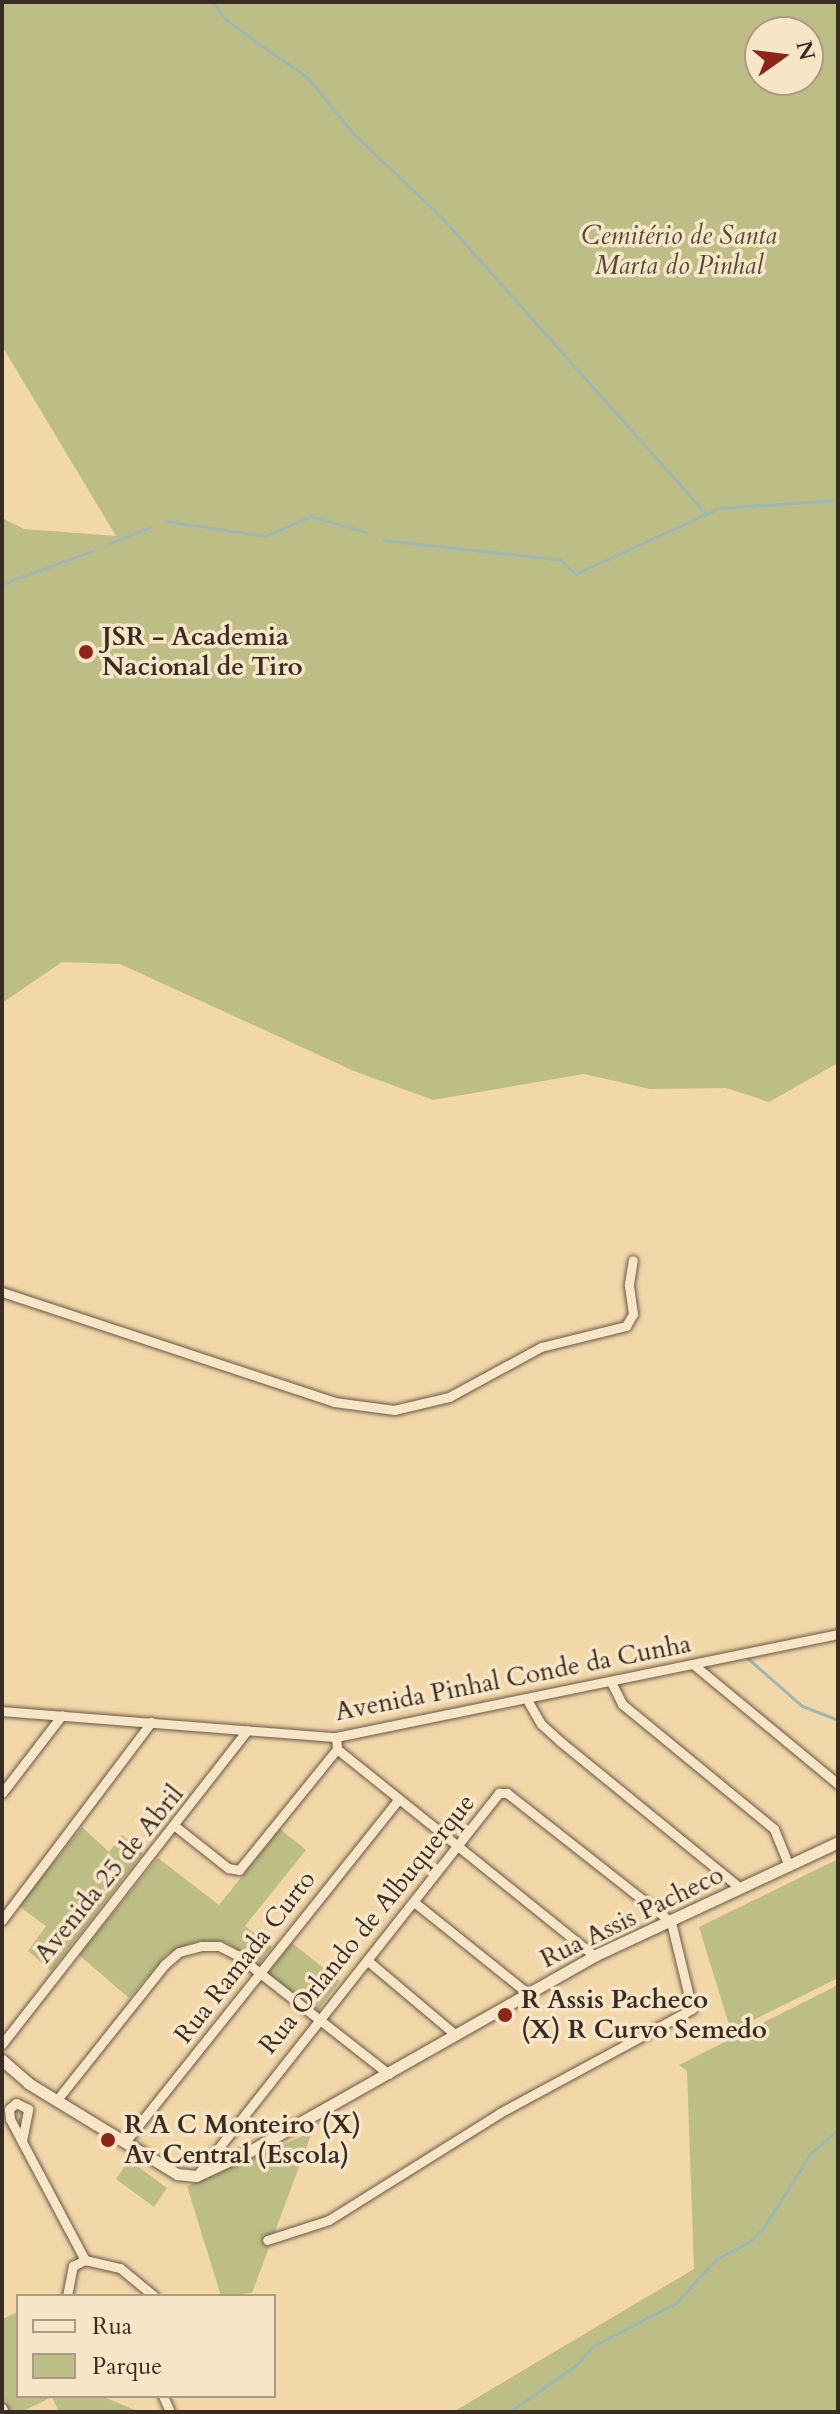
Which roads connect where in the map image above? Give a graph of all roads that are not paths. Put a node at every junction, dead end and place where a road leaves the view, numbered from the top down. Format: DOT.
graph roads {
  1 [pos="633,1260"];
  2 [pos="2,1292"];
  3 [pos="838,1634"];
  4 [pos="694,1665"];
  5 [pos="611,1682"];
  6 [pos="526,1698"];
  7 [pos="2,1711"];
  8 [pos="62,1715"];
  9 [pos="151,1722"];
  10 [pos="247,1730"];
  11 [pos="336,1737"];
  12 [pos="337,1749"];
  13 [pos="838,1784"];
  14 [pos="2,1793"];
  15 [pos="399,1799"];
  16 [pos="175,1826"];
  17 [pos="838,1842"];
  18 [pos="457,1845"];
  19 [pos="788,1863"];
  20 [pos="740,1888"];
  21 [pos="414,1902"];
  22 [pos="2,1920"];
  23 [pos="671,1922"];
  24 [pos="594,1956"];
  25 [pos="368,1961"];
  26 [pos="261,1973"];
  27 [pos="527,1993"];
  28 [pos="318,2020"];
  29 [pos="456,2035"];
  30 [pos="2,2044"];
  31 [pos="2,2060"];
  32 [pos="389,2074"];
  33 [pos="56,2101"];
  34 [pos="22,2141"];
  35 [pos="125,2142"];
  36 [pos="196,2176"];
  37 [pos="267,2240"];
  38 [pos="85,2260"];
  39 [pos="67,2294"];
  40 [pos="152,2294"];
  1 -- 2 [label="street"];
  3 -- 4 [label="street, Avenida Pinhal Conde da Cunha"];
  4 -- 5 [label="street, Avenida Pinhal Conde da Cunha"];
  4 -- 13 [label="street"];
  5 -- 6 [label="street, Avenida Pinhal Conde da Cunha"];
  5 -- 19 [label="street"];
  6 -- 11 [label="street, Avenida Pinhal Conde da Cunha"];
  6 -- 20 [label="street"];
  7 -- 8 [label="street, Avenida Pinhal Conde da Cunha"];
  8 -- 9 [label="street, Avenida Pinhal Conde da Cunha"];
  8 -- 14 [label="street"];
  9 -- 10 [label="street, Avenida Pinhal Conde da Cunha"];
  9 -- 22 [label="street"];
  10 -- 11 [label="street, Avenida Pinhal Conde da Cunha"];
  10 -- 16 [label="street, Avenida 25 de Abril"];
  11 -- 12 [label="street"];
  12 -- 15 [label="street"];
  12 -- 16 [label="street"];
  15 -- 18 [label="street"];
  15 -- 26 [label="street, Rua Ramada Curto"];
  16 -- 30 [label="street, Avenida 25 de Abril"];
  17 -- 19 [label="street, Rua Assis Pacheco"];
  18 -- 21 [label="street, Rua Orlando de Albuquerque"];
  18 -- 23 [label="street, Rua Orlando de Albuquerque"];
  18 -- 24 [label="street"];
  19 -- 20 [label="street, Rua Assis Pacheco"];
  20 -- 23 [label="street, Rua Assis Pacheco"];
  21 -- 25 [label="street, Rua Orlando de Albuquerque"];
  21 -- 27 [label="street"];
  23 -- 24 [label="street, Rua Assis Pacheco"];
  23 -- 37 [label="street"];
  24 -- 27 [label="street, Rua Assis Pacheco"];
  25 -- 28 [label="street, Rua Orlando de Albuquerque"];
  25 -- 29 [label="street"];
  26 -- 28 [label="street"];
  26 -- 33 [label="street"];
  26 -- 35 [label="street, Rua Ramada Curto"];
  27 -- 29 [label="street, Rua Assis Pacheco"];
  28 -- 32 [label="street"];
  28 -- 36 [label="street, Rua Orlando de Albuquerque"];
  29 -- 32 [label="street, Rua Assis Pacheco"];
  31 -- 33 [label="street"];
  32 -- 36 [label="street, Rua Assis Pacheco"];
  33 -- 35 [label="street"];
  34 -- 38 [label="street"];
  35 -- 36 [label="street"];
  38 -- 39 [label="street"];
  38 -- 40 [label="street"];
}
